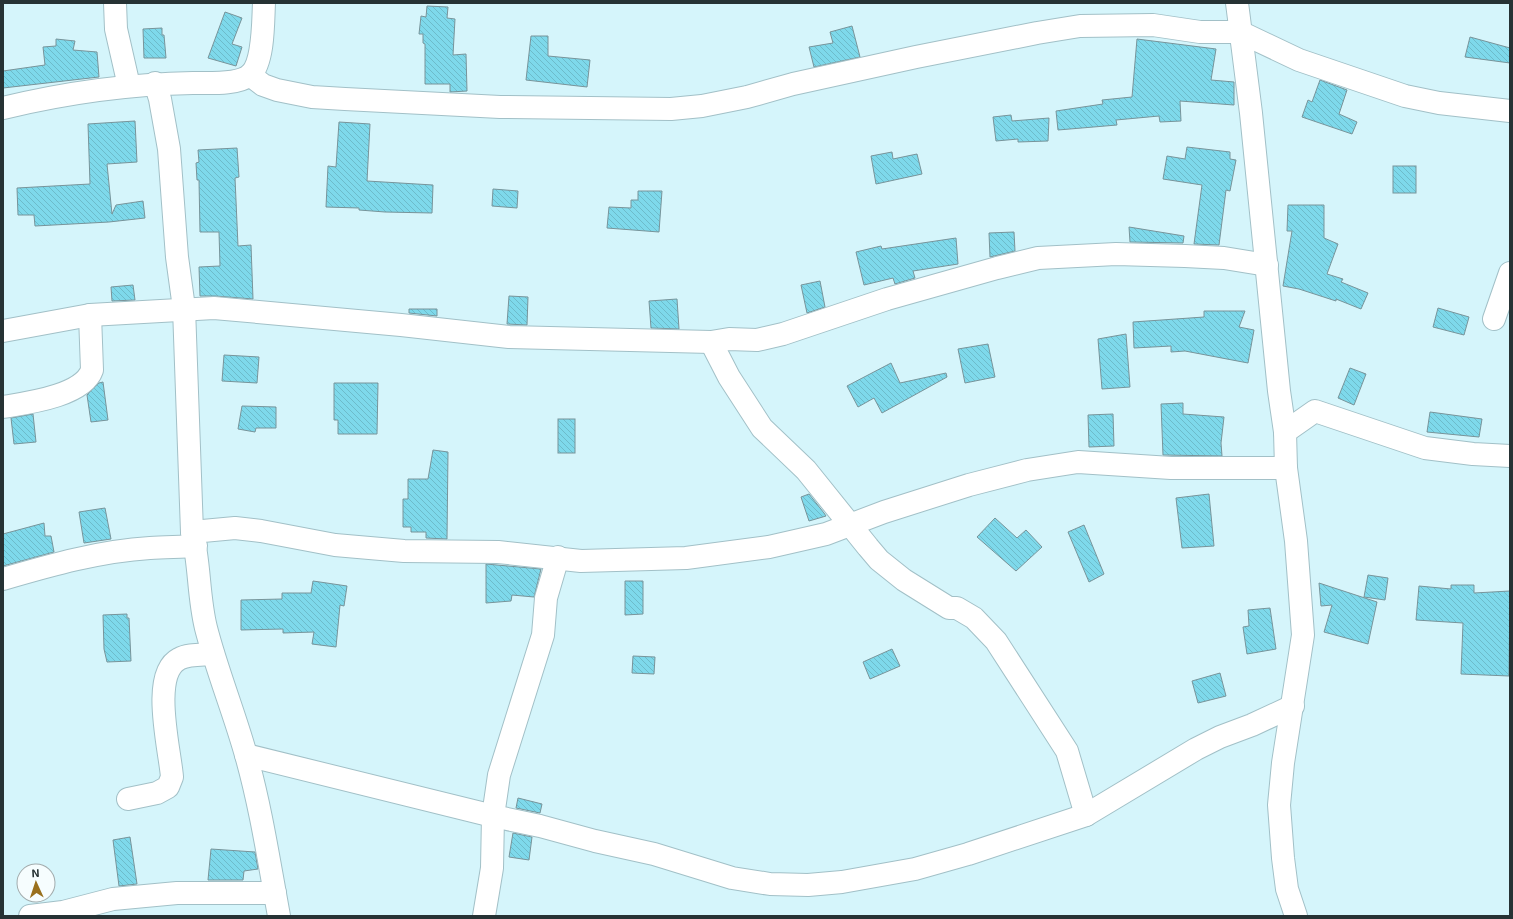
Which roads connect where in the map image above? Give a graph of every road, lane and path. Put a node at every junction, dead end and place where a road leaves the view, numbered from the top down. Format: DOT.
graph roads {
  1 [pos="116,3"];
  2 [pos="264,3"];
  3 [pos="1237,3"];
  4 [pos="1240,32"];
  5 [pos="250,75"];
  6 [pos="155,83"];
  7 [pos="129,86"];
  8 [pos="3,108"];
  9 [pos="1510,111"];
  10 [pos="1267,265"];
  11 [pos="1510,273"];
  12 [pos="184,308"];
  13 [pos="90,315"];
  14 [pos="1494,319"];
  15 [pos="3,331"];
  16 [pos="712,342"];
  17 [pos="1279,391"];
  18 [pos="3,407"];
  19 [pos="1315,411"];
  20 [pos="1285,432"];
  21 [pos="1510,456"];
  22 [pos="1286,468"];
  23 [pos="851,525"];
  24 [pos="194,539"];
  25 [pos="558,557"];
  26 [pos="3,579"];
  27 [pos="213,654"];
  28 [pos="1293,706"];
  29 [pos="246,755"];
  30 [pos="128,799"];
  31 [pos="1086,815"];
  32 [pos="494,816"];
  33 [pos="275,893"];
  34 [pos="30,916"];
  35 [pos="279,916"];
  36 [pos="484,916"];
  37 [pos="1296,916"];
  1 -- 7 [label="street"];
  2 -- 5 [label="street"];
  3 -- 4 [label="street"];
  4 -- 5 [label="street"];
  4 -- 9 [label="street"];
  4 -- 10 [label="street"];
  5 -- 6 [label="street"];
  6 -- 7 [label="street"];
  6 -- 12 [label="street"];
  7 -- 8 [label="street"];
  10 -- 16 [label="street"];
  10 -- 17 [label="street"];
  11 -- 14 [label="street"];
  12 -- 13 [label="street"];
  12 -- 16 [label="street"];
  12 -- 24 [label="street"];
  13 -- 15 [label="street"];
  13 -- 18 [label="street"];
  16 -- 23 [label="street"];
  17 -- 19 [label="street"];
  17 -- 20 [label="street"];
  19 -- 20 [label="street"];
  19 -- 21 [label="street"];
  20 -- 22 [label="street"];
  22 -- 23 [label="street"];
  22 -- 28 [label="street"];
  23 -- 25 [label="street"];
  23 -- 31 [label="street"];
  24 -- 25 [label="street"];
  24 -- 26 [label="street"];
  24 -- 27 [label="street"];
  25 -- 32 [label="street"];
  27 -- 29 [label="street"];
  27 -- 30 [label="street"];
  28 -- 31 [label="street"];
  28 -- 37 [label="street"];
  29 -- 32 [label="street"];
  29 -- 33 [label="street"];
  31 -- 32 [label="street"];
  32 -- 36 [label="street"];
  33 -- 34 [label="street"];
  33 -- 35 [label="street"];
}
